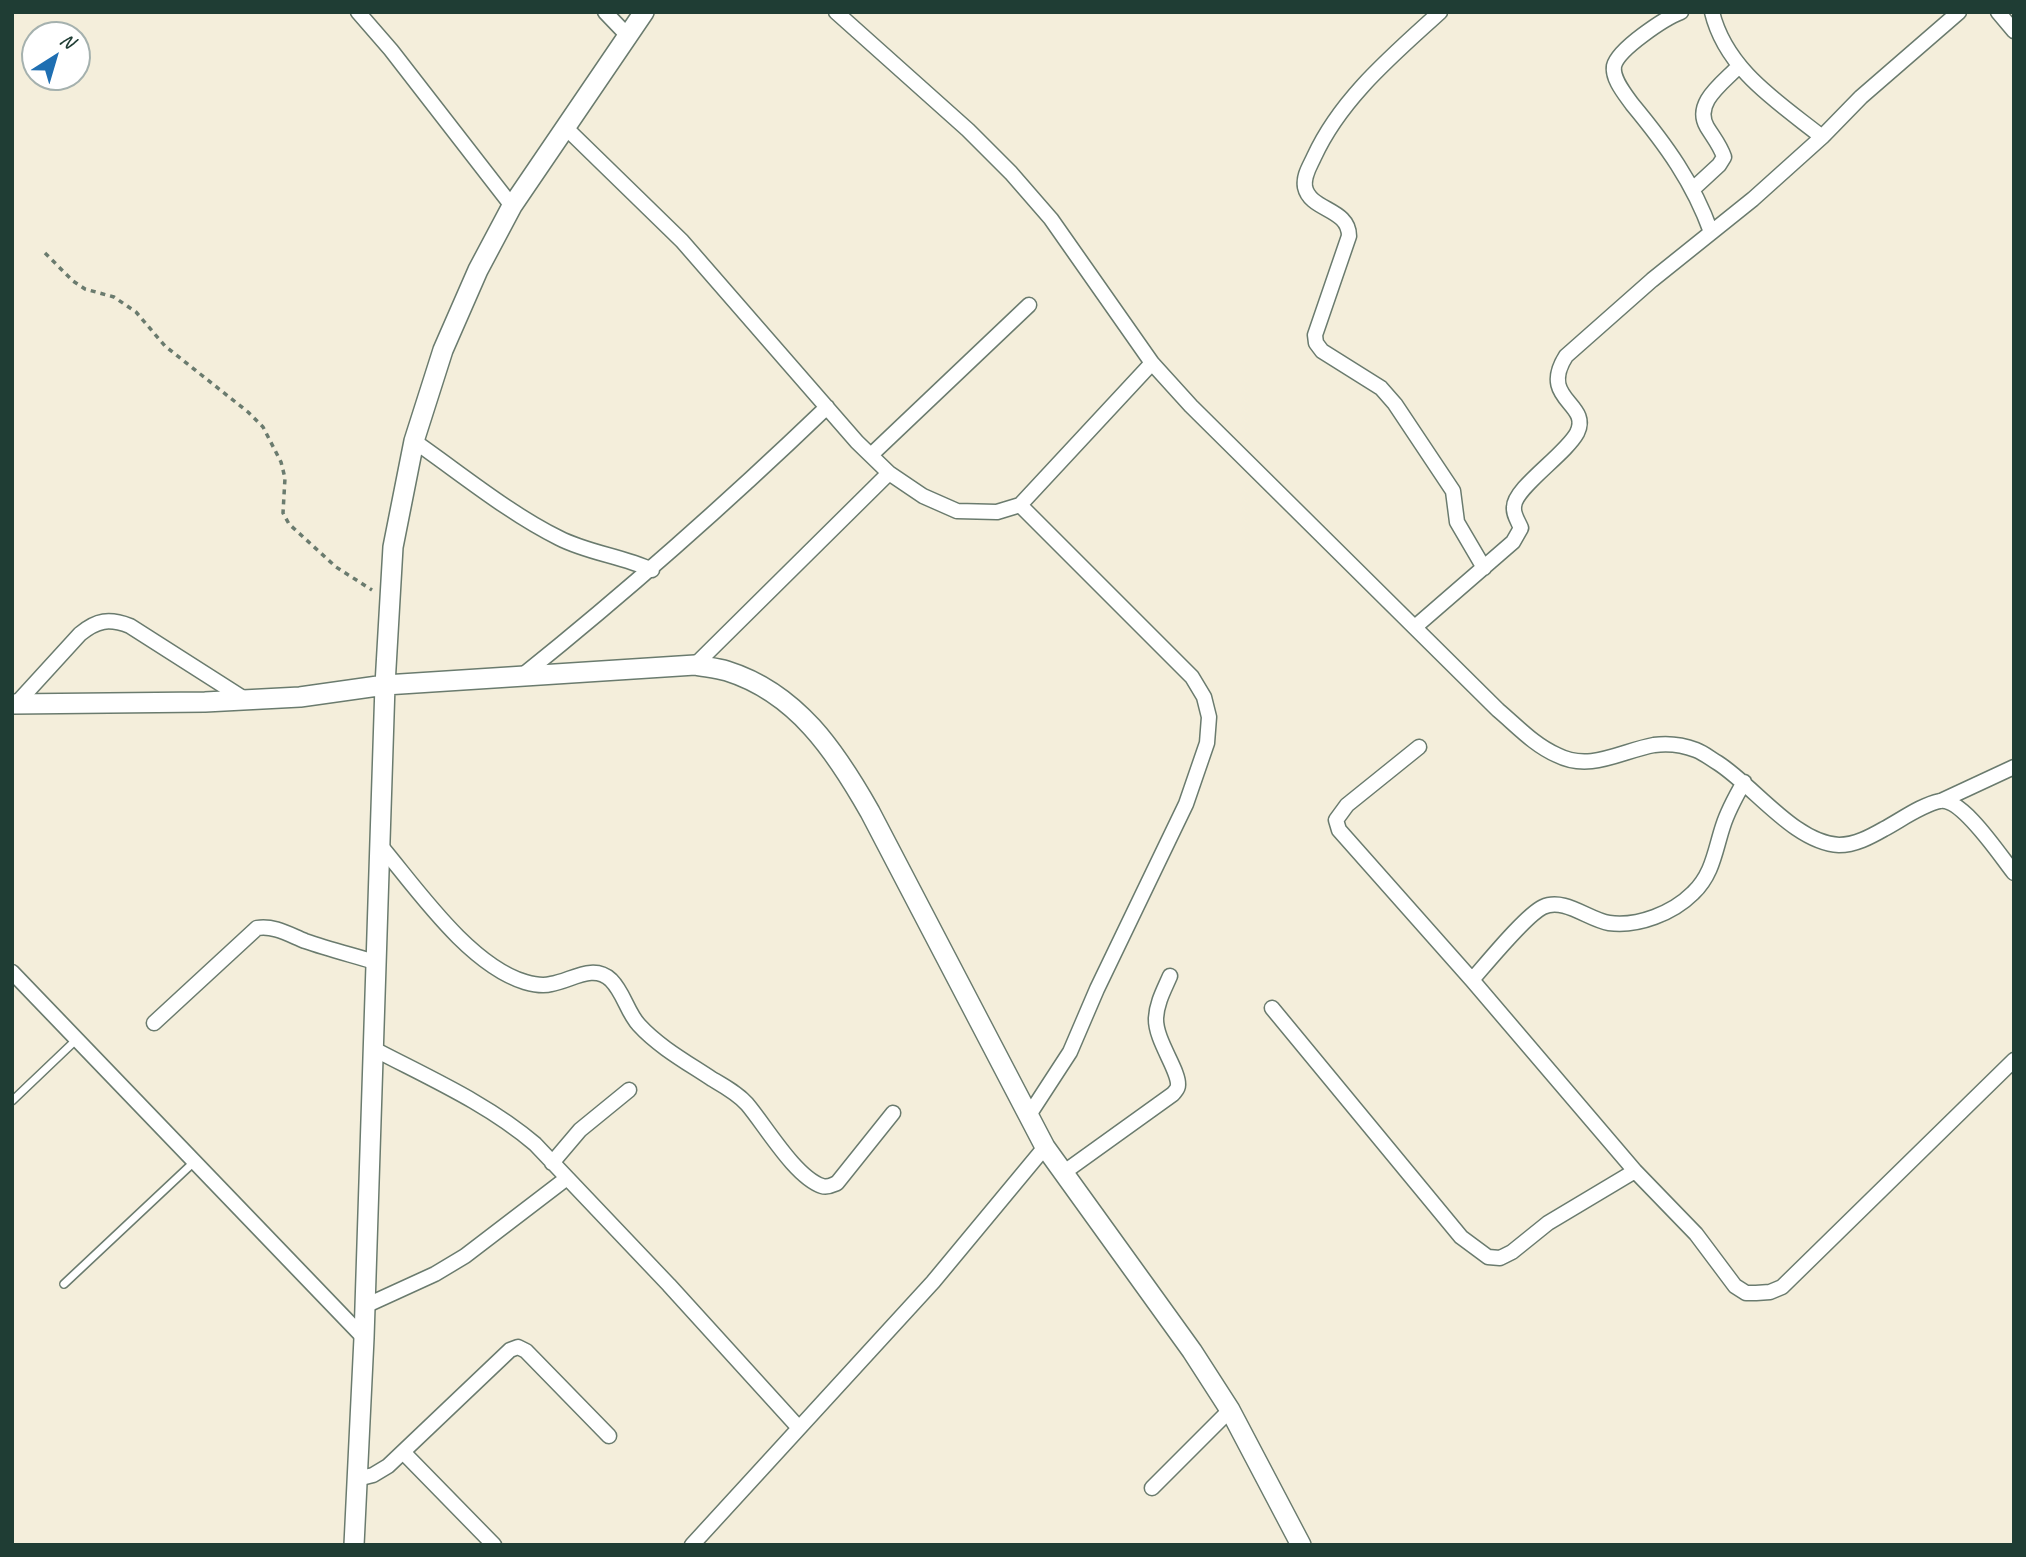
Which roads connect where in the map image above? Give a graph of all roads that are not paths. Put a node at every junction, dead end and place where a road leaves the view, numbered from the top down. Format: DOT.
graph roads {
  1 [pos="358,12"];
  2 [pos="605,12"];
  3 [pos="644,12"];
  4 [pos="836,12"];
  5 [pos="1440,12"];
  6 [pos="1681,12"];
  7 [pos="1713,12"];
  8 [pos="1959,12"];
  9 [pos="1998,12"];
  10 [pos="2014,31"];
  11 [pos="628,36"];
  12 [pos="1738,67"];
  13 [pos="566,128"];
  14 [pos="1822,137"];
  15 [pos="1693,189"];
  16 [pos="512,206"];
  17 [pos="1711,232"];
  18 [pos="1029,305"];
  19 [pos="1152,363"];
  20 [pos="827,407"];
  21 [pos="414,441"];
  22 [pos="872,455"];
  23 [pos="889,473"];
  24 [pos="1020,505"];
  25 [pos="1483,568"];
  26 [pos="652,570"];
  27 [pos="1415,627"];
  28 [pos="695,664"];
  29 [pos="523,675"];
  30 [pos="385,685"];
  31 [pos="246,700"];
  32 [pos="14,704"];
  33 [pos="1419,747"];
  34 [pos="2014,767"];
  35 [pos="1744,782"];
  36 [pos="1943,800"];
  37 [pos="380,845"];
  38 [pos="2014,873"];
  39 [pos="375,962"];
  40 [pos="12,972"];
  41 [pos="1170,976"];
  42 [pos="1472,980"];
  43 [pos="1272,1007"];
  44 [pos="154,1023"];
  45 [pos="77,1039"];
  46 [pos="372,1048"];
  47 [pos="2014,1060"];
  48 [pos="629,1090"];
  49 [pos="12,1101"];
  50 [pos="893,1113"];
  51 [pos="1029,1115"];
  52 [pos="1045,1147"];
  53 [pos="194,1161"];
  54 [pos="552,1163"];
  55 [pos="1635,1171"];
  56 [pos="1063,1174"];
  57 [pos="567,1178"];
  58 [pos="64,1284"];
  59 [pos="365,1306"];
  60 [pos="364,1339"];
  61 [pos="1230,1410"];
  62 [pos="799,1428"];
  63 [pos="609,1436"];
  64 [pos="404,1453"];
  65 [pos="356,1479"];
  66 [pos="1152,1488"];
  67 [pos="354,1545"];
  68 [pos="494,1545"];
  69 [pos="692,1545"];
  70 [pos="1301,1545"];
  1 -- 16 [label="street"];
  2 -- 11 [label="street"];
  3 -- 11 [label="street"];
  4 -- 19 [label="street"];
  5 -- 25 [label="street"];
  6 -- 15 [label="street"];
  7 -- 12 [label="street"];
  8 -- 14 [label="street"];
  9 -- 10 [label="street"];
  11 -- 13 [label="street"];
  12 -- 14 [label="street"];
  12 -- 15 [label="street"];
  13 -- 16 [label="street"];
  13 -- 20 [label="street"];
  14 -- 17 [label="street"];
  15 -- 17 [label="street"];
  16 -- 21 [label="street"];
  17 -- 25 [label="street"];
  18 -- 22 [label="street"];
  19 -- 24 [label="street"];
  19 -- 27 [label="street"];
  20 -- 22 [label="street"];
  20 -- 26 [label="street"];
  21 -- 26 [label="street"];
  21 -- 30 [label="street"];
  22 -- 23 [label="street"];
  23 -- 24 [label="street"];
  23 -- 28 [label="street"];
  24 -- 51 [label="street"];
  25 -- 27 [label="street"];
  26 -- 29 [label="street"];
  27 -- 35 [label="street"];
  28 -- 29 [label="street"];
  28 -- 51 [label="street"];
  29 -- 30 [label="street"];
  30 -- 31 [label="street"];
  30 -- 37 [label="street"];
  31 -- 32 [label="street"];
  31 -- 32 [label="street"];
  33 -- 42 [label="street"];
  34 -- 36 [label="street"];
  35 -- 36 [label="street"];
  35 -- 42 [label="street"];
  36 -- 38 [label="street"];
  37 -- 39 [label="street"];
  37 -- 50 [label="street"];
  39 -- 44 [label="street"];
  39 -- 46 [label="street"];
  40 -- 45 [label="street"];
  41 -- 56 [label="street"];
  42 -- 55 [label="street"];
  43 -- 55 [label="street"];
  45 -- 49 [label="lane"];
  45 -- 53 [label="street"];
  46 -- 54 [label="street"];
  46 -- 59 [label="street"];
  47 -- 55 [label="street"];
  48 -- 54 [label="street"];
  51 -- 52 [label="street"];
  52 -- 56 [label="street"];
  52 -- 62 [label="street"];
  53 -- 58 [label="lane"];
  53 -- 60 [label="street"];
  54 -- 57 [label="street"];
  56 -- 61 [label="street"];
  57 -- 59 [label="street"];
  57 -- 62 [label="street"];
  59 -- 60 [label="street"];
  60 -- 65 [label="street"];
  61 -- 66 [label="street"];
  61 -- 70 [label="street"];
  62 -- 69 [label="street"];
  63 -- 64 [label="street"];
  64 -- 65 [label="street"];
  64 -- 68 [label="street"];
  65 -- 67 [label="street"];
}
